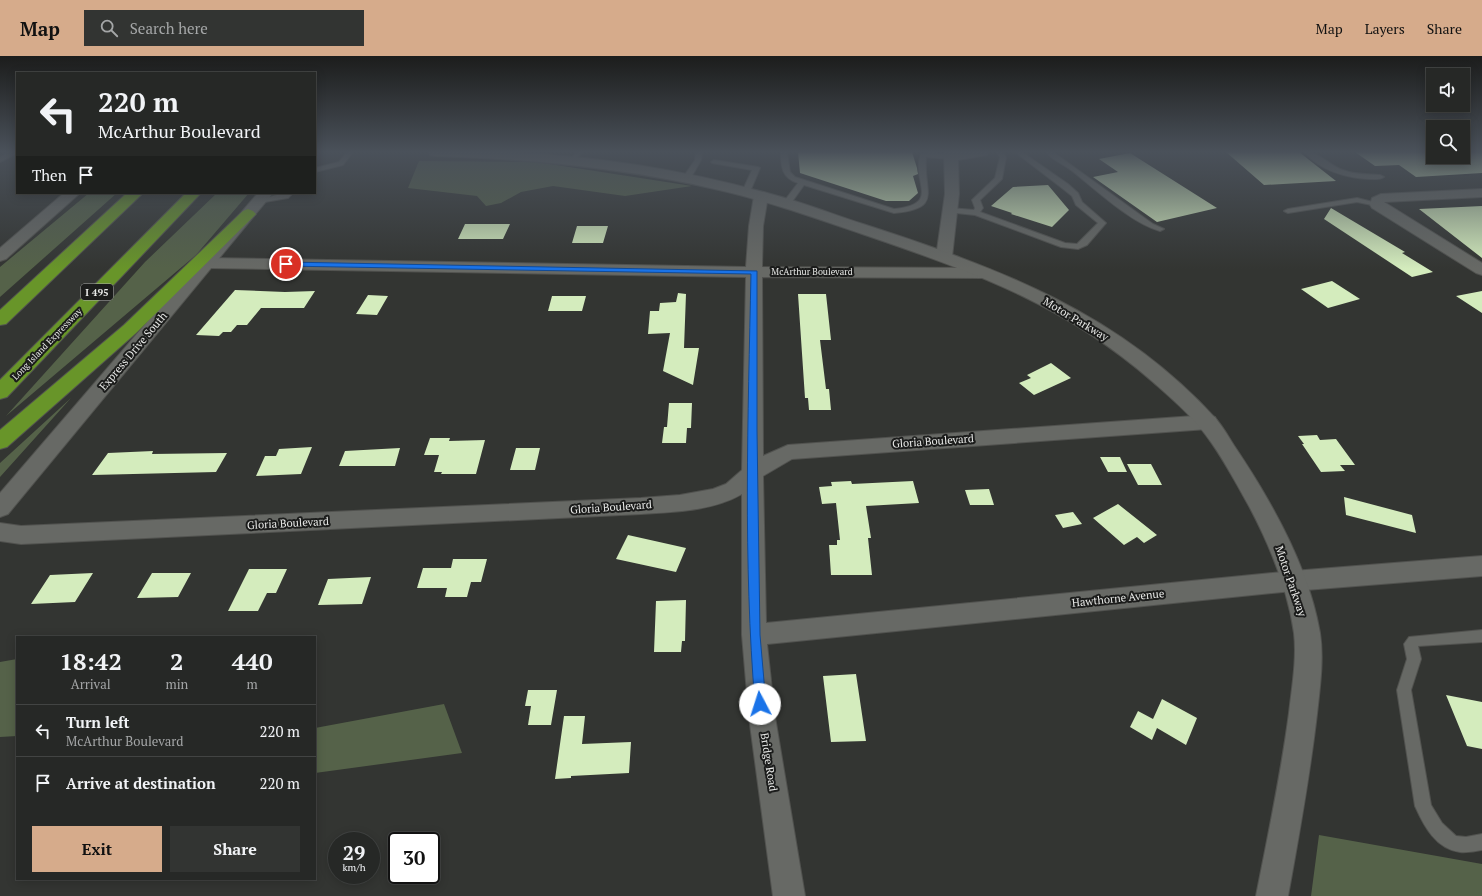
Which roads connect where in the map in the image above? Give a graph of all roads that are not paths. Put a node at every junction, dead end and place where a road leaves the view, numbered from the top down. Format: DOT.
graph roads {
  1 [pos="742,191"];
  2 [pos="796,191"];
  3 [pos="829,191"];
  4 [pos="926,191"];
  5 [pos="952,191"];
  6 [pos="985,191"];
  7 [pos="1071,191"];
  8 [pos="1101,191"];
  9 [pos="1482,192"];
  10 [pos="72,194"];
  11 [pos="135,194"];
  12 [pos="193,194"];
  13 [pos="288,194"];
  14 [pos="754,194"];
  15 [pos="258,203"];
  16 [pos="786,204"];
  17 [pos="1377,204"];
  18 [pos="950,210"];
  19 [pos="1288,211"];
  20 [pos="976,213"];
  21 [pos="1160,229"];
  22 [pos="0,256"];
  23 [pos="944,257"];
  24 [pos="208,263"];
  25 [pos="1482,270"];
  26 [pos="754,272"];
  27 [pos="985,272"];
  28 [pos="0,320"];
  29 [pos="0,392"];
  30 [pos="1208,422"];
  31 [pos="0,442"];
  32 [pos="753,473"];
  33 [pos="0,508"];
  34 [pos="0,532"];
  35 [pos="1482,566"];
  36 [pos="1293,581"];
  37 [pos="754,635"];
  38 [pos="1482,636"];
  39 [pos="1482,842"];
  40 [pos="789,896"];
  41 [pos="1272,896"];
  1 -- 14 [label="main road, Motor Parkway"];
  2 -- 16 [label="lane"];
  3 -- 4 [label="lane"];
  5 -- 18 [label="street"];
  6 -- 20 [label="lane"];
  7 -- 20 [label="lane"];
  8 -- 21 [label="lane"];
  9 -- 17 [label="street"];
  10 -- 22 [label="main road"];
  11 -- 28 [label="highway"];
  12 -- 29 [label="highway, Long Island Expressway / I 495"];
  13 -- 15 [label="lane"];
  14 -- 16 [label="main road, Motor Parkway"];
  14 -- 26 [label="street, Bridge Road"];
  15 -- 24 [label="main road, Express Drive South"];
  15 -- 31 [label="highway"];
  16 -- 23 [label="main road, Motor Parkway"];
  17 -- 19 [label="lane"];
  17 -- 25 [label="street"];
  18 -- 20 [label="lane"];
  18 -- 23 [label="street"];
  23 -- 27 [label="main road, Motor Parkway"];
  24 -- 26 [label="street, McArthur Boulevard"];
  24 -- 33 [label="main road, Express Drive South"];
  26 -- 27 [label="street, McArthur Boulevard"];
  26 -- 32 [label="street, Bridge Road"];
  27 -- 30 [label="main road, Motor Parkway"];
  30 -- 32 [label="street, Gloria Boulevard"];
  30 -- 36 [label="main road, Motor Parkway"];
  32 -- 34 [label="street, Gloria Boulevard"];
  32 -- 37 [label="street, Bridge Road"];
  35 -- 36 [label="main road, Hawthorne Avenue"];
  36 -- 37 [label="street, Hawthorne Avenue"];
  36 -- 41 [label="main road, Motor Parkway"];
  37 -- 40 [label="street, Bridge Road"];
  38 -- 39 [label="lane"];
}
